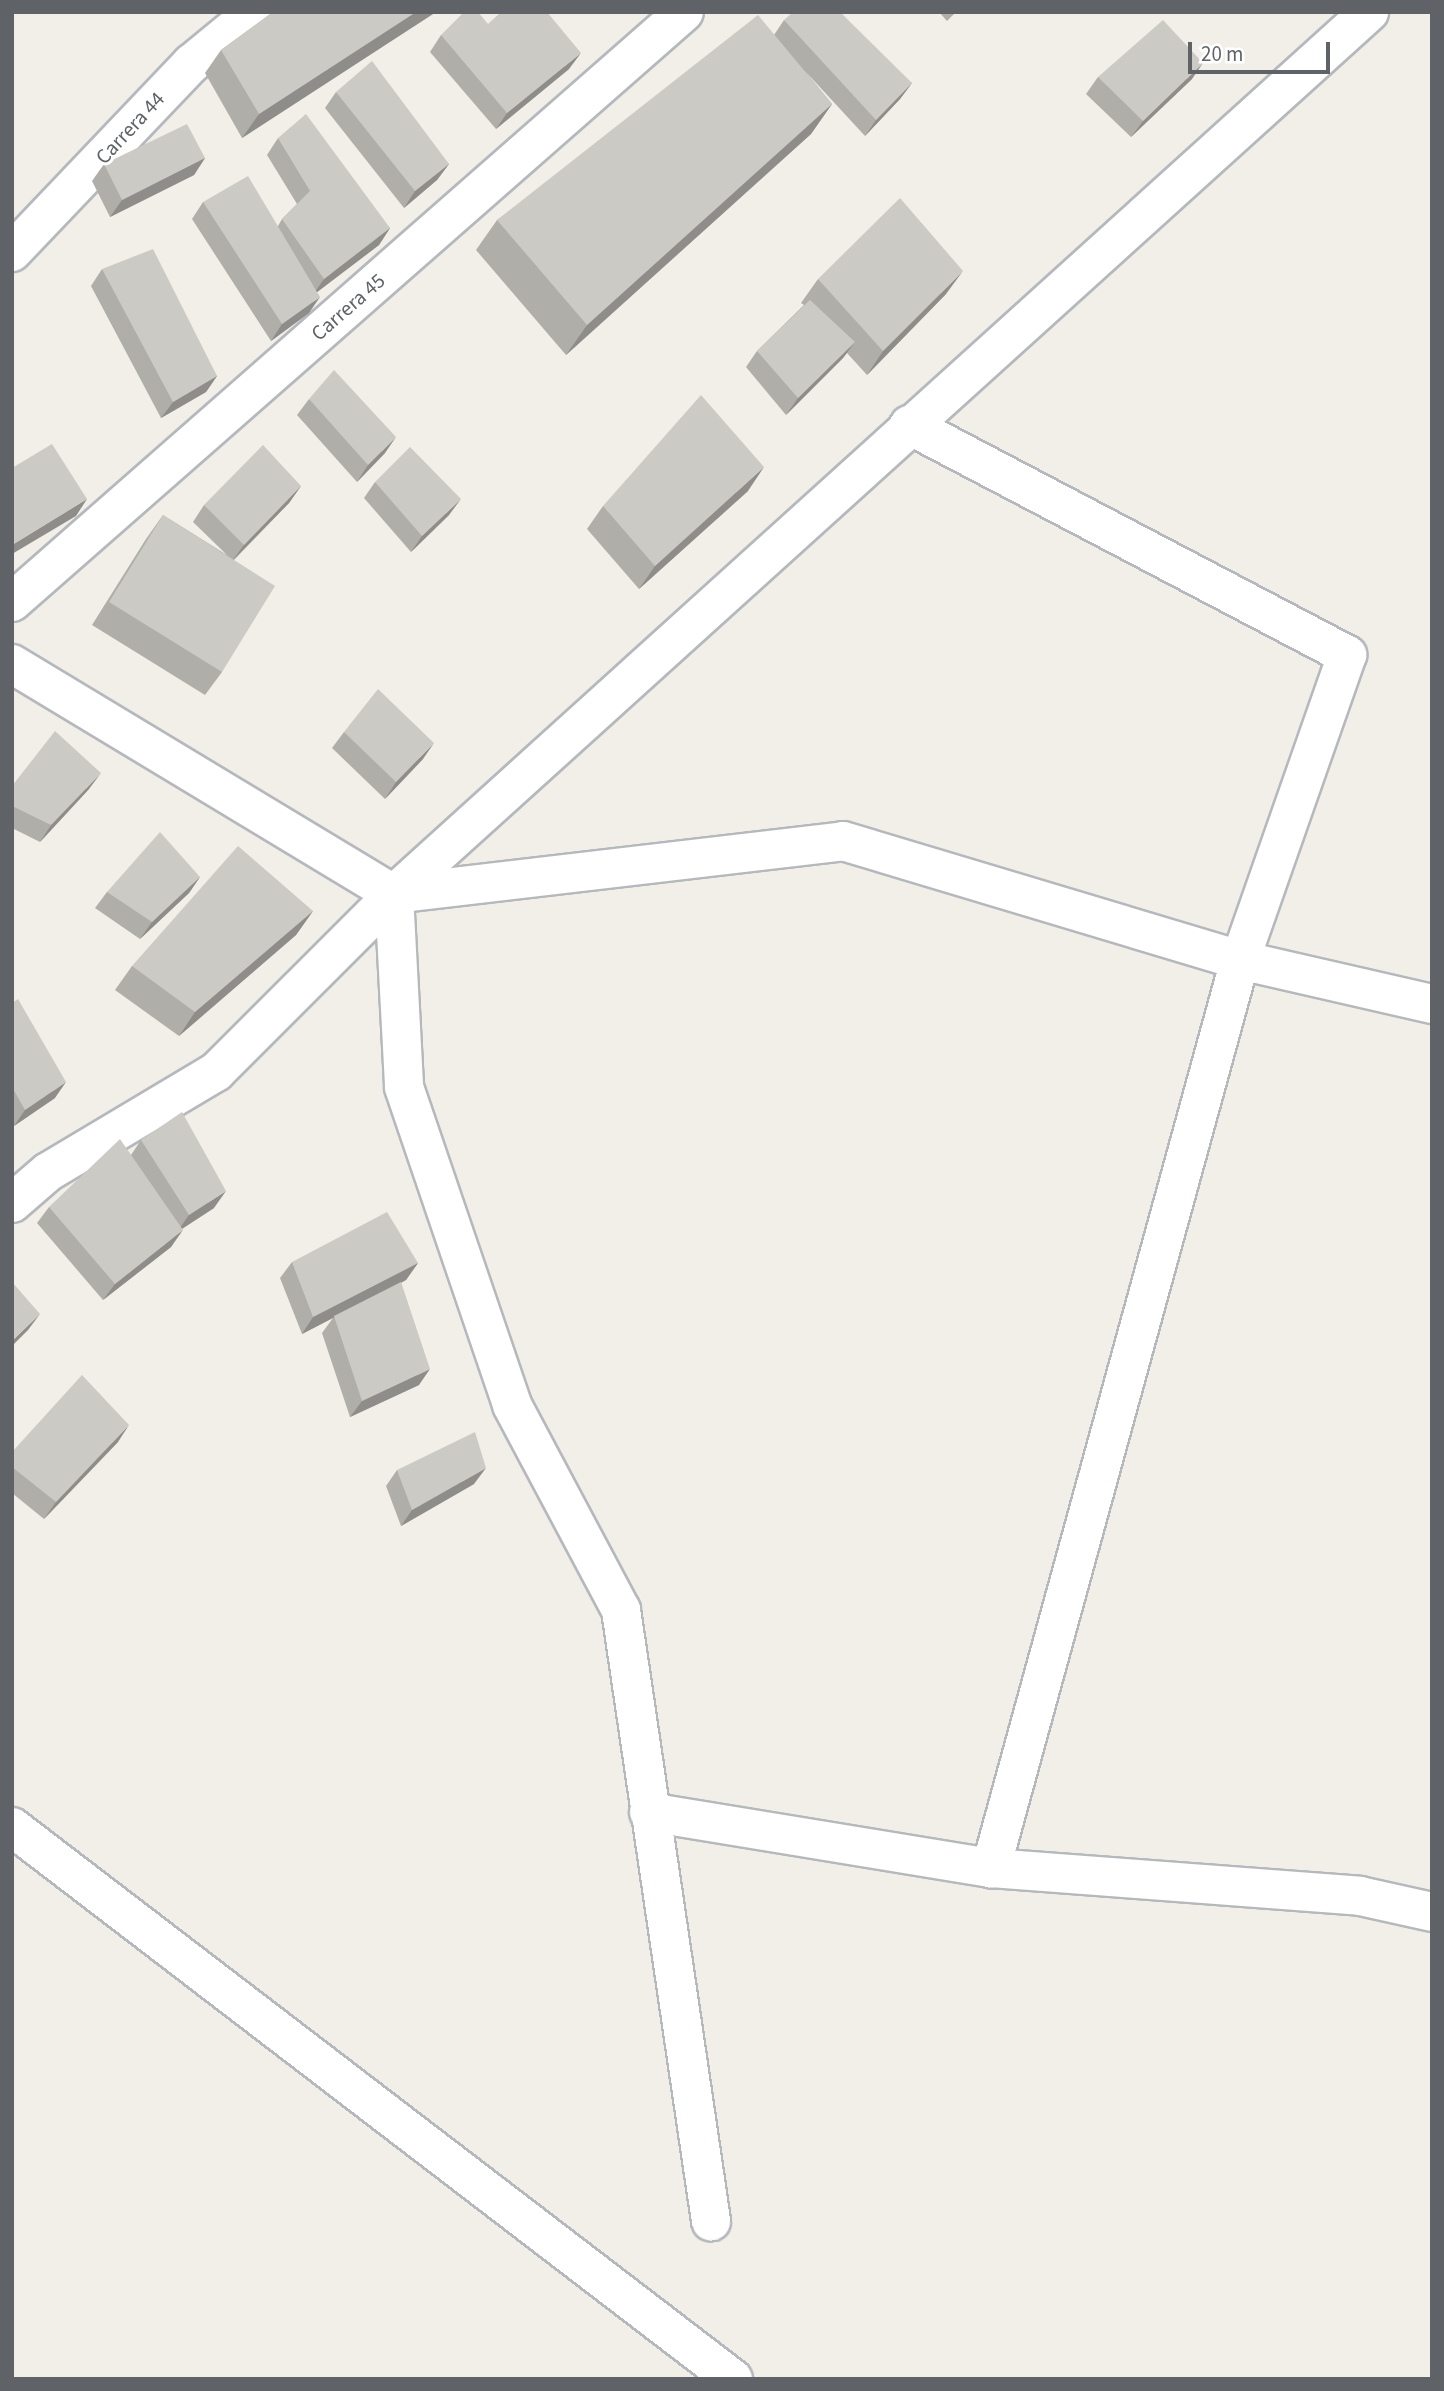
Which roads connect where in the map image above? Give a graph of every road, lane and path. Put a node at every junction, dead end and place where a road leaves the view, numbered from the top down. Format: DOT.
graph roads {
  1 [pos="254,12"];
  2 [pos="684,12"];
  3 [pos="1369,12"];
  4 [pos="12,252"];
  5 [pos="909,425"];
  6 [pos="12,601"];
  7 [pos="12,664"];
  8 [pos="394,894"];
  9 [pos="1240,960"];
  10 [pos="1432,1004"];
  11 [pos="12,1203"];
  12 [pos="649,1812"];
  13 [pos="12,1827"];
  14 [pos="991,1868"];
  15 [pos="1432,1912"];
  16 [pos="711,2221"];
  17 [pos="733,2379"];
  1 -- 4 [label="street, Carrera 44"];
  2 -- 6 [label="street, Carrera 45"];
  3 -- 5 [label="street"];
  5 -- 8 [label="street"];
  5 -- 9 [label="street"];
  7 -- 8 [label="street"];
  8 -- 9 [label="street"];
  8 -- 11 [label="street"];
  8 -- 12 [label="street"];
  9 -- 10 [label="street"];
  9 -- 14 [label="street"];
  12 -- 14 [label="street"];
  12 -- 16 [label="street"];
  13 -- 17 [label="street"];
  14 -- 15 [label="street"];
}
